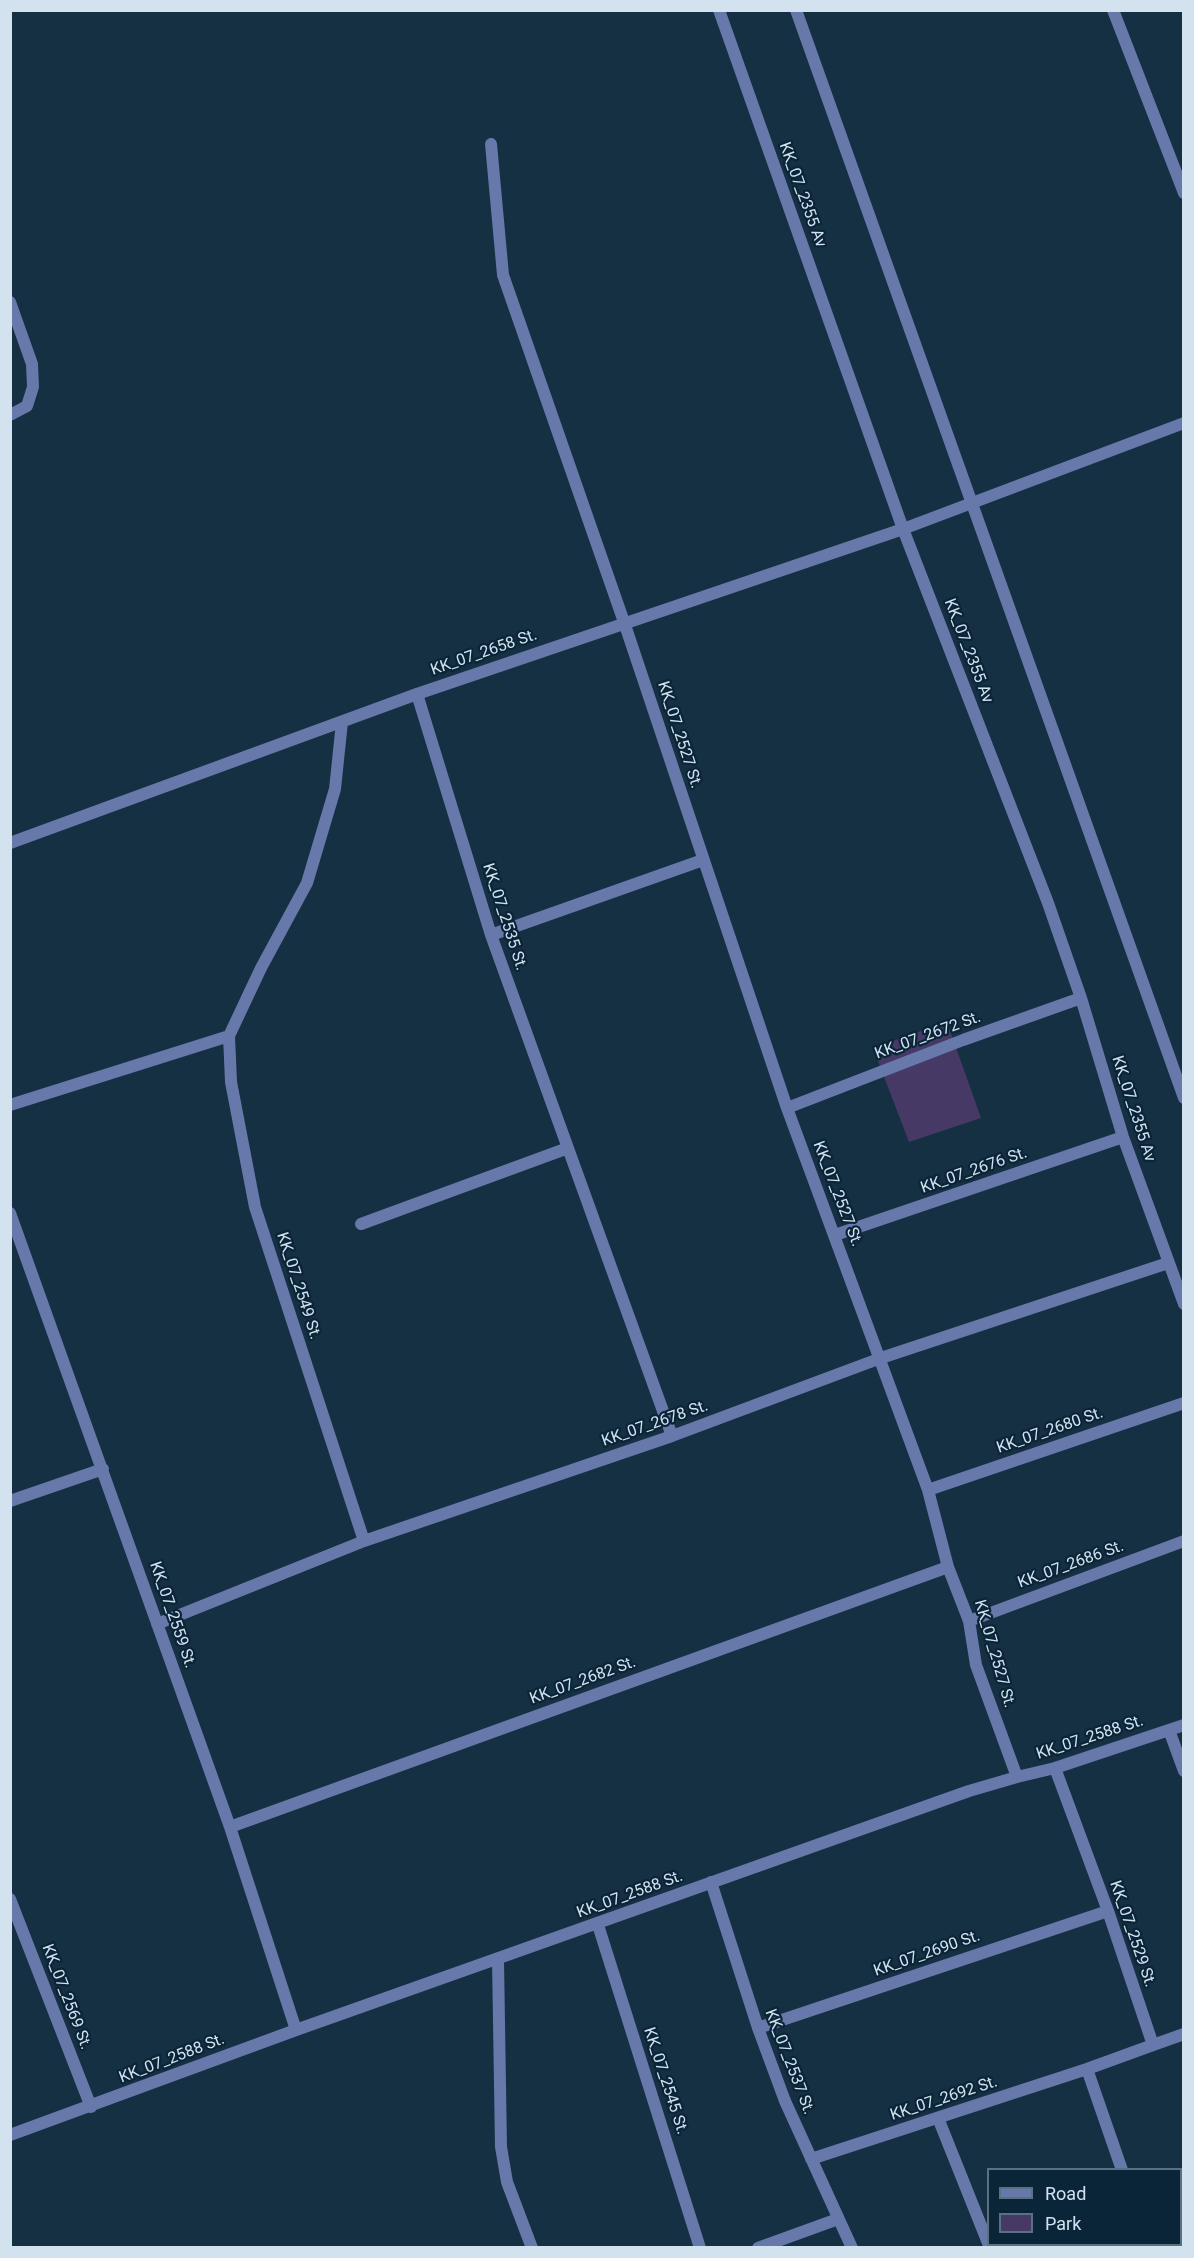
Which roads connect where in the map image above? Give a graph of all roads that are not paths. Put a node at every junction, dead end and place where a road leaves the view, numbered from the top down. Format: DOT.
graph roads {
  1 [pos="719,10"];
  2 [pos="796,10"];
  3 [pos="1113,10"];
  4 [pos="491,144"];
  5 [pos="1184,193"];
  6 [pos="10,302"];
  7 [pos="10,415"];
  8 [pos="1184,423"];
  9 [pos="971,503"];
  10 [pos="903,529"];
  11 [pos="624,622"];
  12 [pos="417,694"];
  13 [pos="342,722"];
  14 [pos="10,843"];
  15 [pos="703,860"];
  16 [pos="491,935"];
  17 [pos="1081,998"];
  18 [pos="229,1036"];
  19 [pos="1184,1098"];
  20 [pos="10,1105"];
  21 [pos="787,1108"];
  22 [pos="1123,1137"];
  23 [pos="568,1148"];
  24 [pos="10,1213"];
  25 [pos="361,1224"];
  26 [pos="835,1235"];
  27 [pos="1168,1263"];
  28 [pos="1184,1304"];
  29 [pos="881,1358"];
  30 [pos="1184,1403"];
  31 [pos="672,1436"];
  32 [pos="103,1469"];
  33 [pos="928,1490"];
  34 [pos="10,1501"];
  35 [pos="364,1541"];
  36 [pos="1184,1541"];
  37 [pos="948,1567"];
  38 [pos="969,1621"];
  39 [pos="157,1624"];
  40 [pos="1184,1725"];
  41 [pos="1169,1730"];
  42 [pos="1055,1768"];
  43 [pos="1184,1771"];
  44 [pos="1017,1777"];
  45 [pos="230,1827"];
  46 [pos="711,1882"];
  47 [pos="11,1899"];
  48 [pos="1108,1911"];
  49 [pos="598,1924"];
  50 [pos="498,1960"];
  51 [pos="758,2028"];
  52 [pos="296,2030"];
  53 [pos="1184,2034"];
  54 [pos="1153,2045"];
  55 [pos="1087,2069"];
  56 [pos="91,2107"];
  57 [pos="938,2118"];
  58 [pos="10,2135"];
  59 [pos="811,2159"];
  60 [pos="1122,2168"];
  61 [pos="838,2219"];
  62 [pos="987,2240"];
  63 [pos="532,2247"];
  64 [pos="700,2247"];
  65 [pos="758,2247"];
  66 [pos="852,2247"];
  1 -- 10 [label="street, KK_07_2355 Av"];
  2 -- 9 [label="street"];
  3 -- 5 [label="street"];
  4 -- 11 [label="street, KK_07_2527 St."];
  6 -- 7 [label="street"];
  8 -- 9 [label="street, KK_07_2658 St."];
  9 -- 10 [label="street, KK_07_2658 St."];
  9 -- 19 [label="street"];
  10 -- 11 [label="street, KK_07_2658 St."];
  10 -- 17 [label="street, KK_07_2355 Av"];
  11 -- 12 [label="street, KK_07_2658 St."];
  11 -- 15 [label="street, KK_07_2527 St."];
  12 -- 13 [label="street, KK_07_2658 St."];
  12 -- 16 [label="street, KK_07_2535 St."];
  13 -- 14 [label="street, KK_07_2658 St."];
  13 -- 18 [label="street"];
  15 -- 16 [label="street"];
  15 -- 21 [label="street, KK_07_2527 St."];
  16 -- 23 [label="street, KK_07_2535 St."];
  17 -- 21 [label="street, KK_07_2672 St."];
  17 -- 22 [label="street, KK_07_2355 Av"];
  18 -- 20 [label="street"];
  18 -- 35 [label="street, KK_07_2549 St."];
  21 -- 26 [label="street, KK_07_2527 St."];
  22 -- 26 [label="street, KK_07_2676 St."];
  22 -- 27 [label="street, KK_07_2355 Av"];
  23 -- 25 [label="street"];
  23 -- 31 [label="street, KK_07_2535 St."];
  24 -- 32 [label="street, KK_07_2559 St."];
  26 -- 29 [label="street, KK_07_2527 St."];
  27 -- 28 [label="street, KK_07_2355 Av"];
  27 -- 29 [label="street, KK_07_2678 St."];
  29 -- 31 [label="street, KK_07_2678 St."];
  29 -- 33 [label="street, KK_07_2527 St."];
  30 -- 33 [label="street, KK_07_2680 St."];
  31 -- 35 [label="street, KK_07_2678 St."];
  32 -- 34 [label="street"];
  32 -- 39 [label="street, KK_07_2559 St."];
  33 -- 37 [label="street, KK_07_2527 St."];
  35 -- 39 [label="street, KK_07_2678 St."];
  36 -- 38 [label="street, KK_07_2686 St."];
  37 -- 38 [label="street, KK_07_2527 St."];
  37 -- 45 [label="street, KK_07_2682 St."];
  38 -- 44 [label="street, KK_07_2527 St."];
  39 -- 45 [label="street, KK_07_2559 St."];
  40 -- 41 [label="street, KK_07_2588 St."];
  41 -- 42 [label="street, KK_07_2588 St."];
  41 -- 43 [label="street"];
  42 -- 44 [label="street, KK_07_2588 St."];
  42 -- 48 [label="street, KK_07_2529 St."];
  44 -- 46 [label="street, KK_07_2588 St."];
  45 -- 52 [label="street, KK_07_2559 St."];
  46 -- 49 [label="street, KK_07_2588 St."];
  46 -- 51 [label="street, KK_07_2537 St."];
  47 -- 56 [label="street, KK_07_2569 St."];
  48 -- 51 [label="street, KK_07_2690 St."];
  48 -- 54 [label="street, KK_07_2529 St."];
  49 -- 50 [label="street, KK_07_2588 St."];
  49 -- 64 [label="street, KK_07_2545 St."];
  50 -- 52 [label="street, KK_07_2588 St."];
  50 -- 63 [label="street"];
  51 -- 59 [label="street, KK_07_2537 St."];
  52 -- 56 [label="street, KK_07_2588 St."];
  53 -- 54 [label="street"];
  54 -- 55 [label="street"];
  55 -- 57 [label="street, KK_07_2692 St."];
  55 -- 60 [label="street"];
  56 -- 58 [label="street, KK_07_2588 St."];
  57 -- 59 [label="street, KK_07_2692 St."];
  57 -- 62 [label="street"];
  59 -- 61 [label="street, KK_07_2537 St."];
  61 -- 65 [label="street"];
  61 -- 66 [label="street, KK_07_2537 St."];
}
